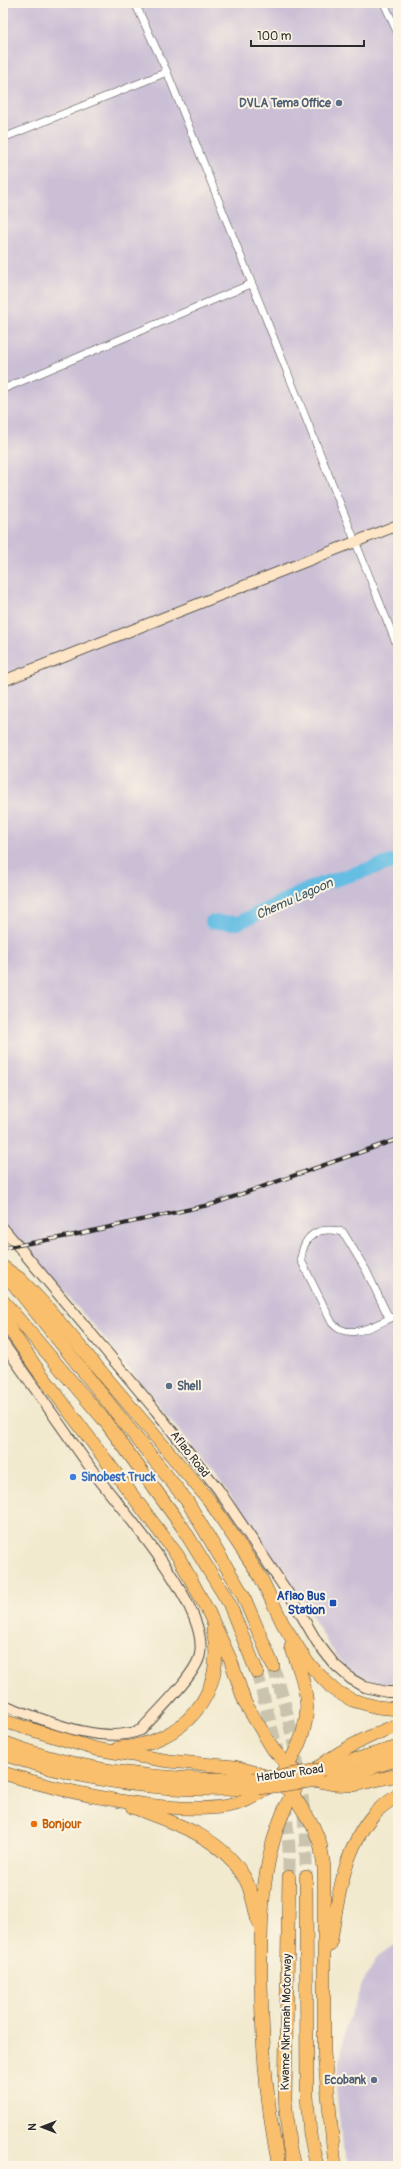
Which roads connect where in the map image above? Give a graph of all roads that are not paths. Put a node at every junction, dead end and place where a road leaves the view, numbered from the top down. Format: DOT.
graph roads {
  1 [pos="135,3"];
  2 [pos="384,3"];
  3 [pos="398,34"];
  4 [pos="167,72"];
  5 [pos="3,138"];
  6 [pos="251,284"];
  7 [pos="3,389"];
  8 [pos="398,525"];
  9 [pos="355,542"];
  10 [pos="398,648"];
  11 [pos="3,681"];
  12 [pos="3,1228"];
  13 [pos="3,1267"];
  14 [pos="3,1271"];
  15 [pos="3,1301"];
  16 [pos="398,1315"];
  17 [pos="389,1318"];
  18 [pos="3,1319"];
  19 [pos="3,1343"];
  20 [pos="208,1611"];
  21 [pos="283,1624"];
  22 [pos="273,1666"];
  23 [pos="257,1672"];
  24 [pos="398,1692"];
  25 [pos="3,1705"];
  26 [pos="398,1709"];
  27 [pos="3,1721"];
  28 [pos="398,1726"];
  29 [pos="3,1742"];
  30 [pos="398,1747"];
  31 [pos="96,1749"];
  32 [pos="3,1754"];
  33 [pos="398,1759"];
  34 [pos="288,1766"];
  35 [pos="3,1772"];
  36 [pos="398,1775"];
  37 [pos="305,1778"];
  38 [pos="276,1781"];
  39 [pos="180,1784"];
  40 [pos="292,1793"];
  41 [pos="398,1795"];
  42 [pos="115,1801"];
  43 [pos="289,1877"];
  44 [pos="306,1877"];
  45 [pos="260,1932"];
  46 [pos="324,1982"];
  47 [pos="279,2166"];
  48 [pos="294,2166"];
  49 [pos="317,2166"];
  50 [pos="335,2166"];
  1 -- 4 [label="street"];
  2 -- 3 [label="street"];
  4 -- 5 [label="street"];
  4 -- 6 [label="street"];
  6 -- 7 [label="street"];
  6 -- 9 [label="street"];
  8 -- 9 [label="street"];
  9 -- 10 [label="street"];
  9 -- 11 [label="street"];
  12 -- 24 [label="street, Aflao Road"];
  13 -- 21 [label="highway"];
  14 -- 22 [label="highway"];
  15 -- 23 [label="highway"];
  16 -- 17 [label="street"];
  17 -- 17 [label="street"];
  18 -- 20 [label="highway"];
  19 -- 25 [label="street"];
  20 -- 31 [label="highway"];
  20 -- 34 [label="highway"];
  21 -- 26 [label="highway"];
  21 -- 34 [label="highway"];
  27 -- 31 [label="highway"];
  28 -- 37 [label="highway"];
  29 -- 39 [label="highway"];
  30 -- 39 [label="highway, Harbour Road, bridge"];
  31 -- 38 [label="highway"];
  32 -- 39 [label="highway"];
  33 -- 39 [label="highway, Harbour Road, bridge"];
  34 -- 37 [label="highway"];
  34 -- 38 [label="highway"];
  35 -- 42 [label="highway"];
  36 -- 37 [label="highway"];
  37 -- 40 [label="highway"];
  38 -- 40 [label="highway"];
  38 -- 42 [label="highway"];
  40 -- 45 [label="highway"];
  40 -- 46 [label="highway"];
  41 -- 46 [label="highway"];
  42 -- 45 [label="highway"];
  43 -- 48 [label="highway, Kwame Nkrumah Motorway"];
  44 -- 49 [label="highway, Kwame Nkrumah Motorway"];
  45 -- 47 [label="highway"];
  46 -- 50 [label="highway"];
}
